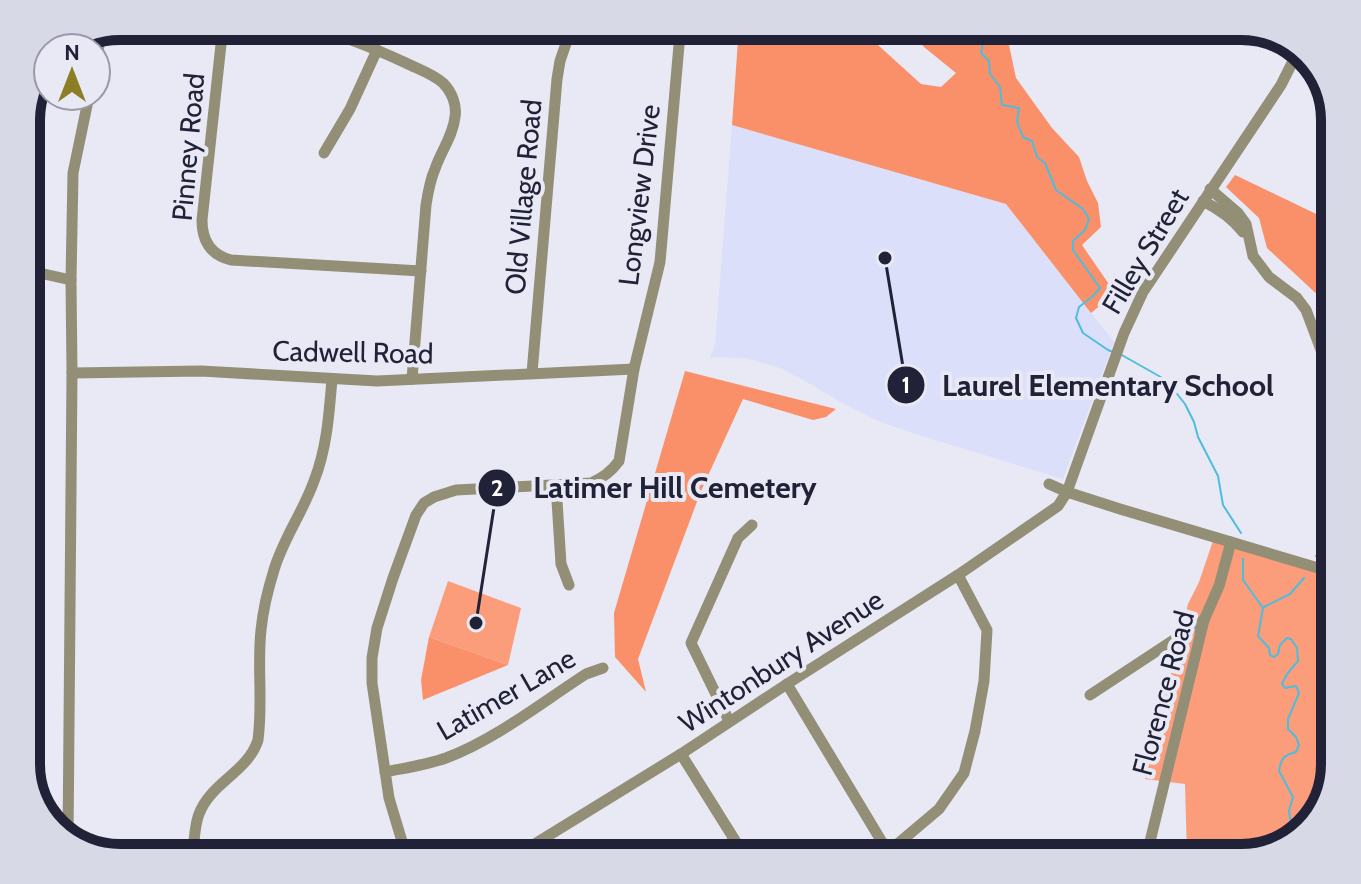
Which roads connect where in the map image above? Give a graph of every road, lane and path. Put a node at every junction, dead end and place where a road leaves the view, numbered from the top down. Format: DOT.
graph roads {
  1 [pos="221,40"];
  2 [pos="350,40"];
  3 [pos="567,40"];
  4 [pos="679,40"];
  5 [pos="377,50"];
  6 [pos="1293,61"];
  7 [pos="86,112"];
  8 [pos="324,153"];
  9 [pos="1210,189"];
  10 [pos="1203,201"];
  11 [pos="1248,239"];
  12 [pos="421,271"];
  13 [pos="40,273"];
  14 [pos="71,280"];
  15 [pos="1321,350"];
  16 [pos="634,369"];
  17 [pos="72,373"];
  18 [pos="532,373"];
  19 [pos="332,379"];
  20 [pos="412,379"];
  21 [pos="1049,484"];
  22 [pos="556,485"];
  23 [pos="1067,492"];
  24 [pos="752,525"];
  25 [pos="1231,542"];
  26 [pos="1321,569"];
  27 [pos="958,575"];
  28 [pos="569,585"];
  29 [pos="1204,620"];
  30 [pos="603,668"];
  31 [pos="787,684"];
  32 [pos="1090,695"];
  33 [pos="729,721"];
  34 [pos="681,754"];
  35 [pos="385,772"];
  36 [pos="68,825"];
  37 [pos="734,840"];
  38 [pos="194,844"];
  39 [pos="403,844"];
  40 [pos="535,844"];
  41 [pos="729,844"];
  42 [pos="737,844"];
  43 [pos="879,844"];
  44 [pos="898,844"];
  45 [pos="1149,844"];
  1 -- 12 [label="street, Pinney Road"];
  2 -- 5 [label="street"];
  3 -- 18 [label="street, Old Village Road"];
  4 -- 16 [label="street, Longview Drive"];
  5 -- 8 [label="street"];
  5 -- 12 [label="street"];
  6 -- 9 [label="street, Filley Street"];
  7 -- 14 [label="street"];
  9 -- 10 [label="street, Filley Street"];
  9 -- 11 [label="street"];
  10 -- 11 [label="street"];
  10 -- 23 [label="street, Filley Street"];
  11 -- 15 [label="street"];
  12 -- 20 [label="street"];
  13 -- 14 [label="street"];
  14 -- 17 [label="street"];
  16 -- 18 [label="street, Cadwell Road"];
  16 -- 22 [label="street, Longview Drive"];
  17 -- 19 [label="street, Cadwell Road"];
  17 -- 36 [label="street"];
  18 -- 20 [label="street, Cadwell Road"];
  19 -- 20 [label="street, Cadwell Road"];
  19 -- 38 [label="street"];
  21 -- 23 [label="street"];
  22 -- 28 [label="street"];
  22 -- 35 [label="street, Longview Drive"];
  23 -- 25 [label="street"];
  23 -- 27 [label="street, Wintonbury Avenue"];
  24 -- 33 [label="street"];
  25 -- 26 [label="street"];
  25 -- 29 [label="street, Florence Road"];
  27 -- 31 [label="street, Wintonbury Avenue"];
  27 -- 44 [label="street"];
  29 -- 32 [label="street"];
  29 -- 45 [label="street, Florence Road"];
  30 -- 35 [label="street, Latimer Lane"];
  31 -- 33 [label="street, Wintonbury Avenue"];
  31 -- 43 [label="street"];
  33 -- 34 [label="street, Wintonbury Avenue"];
  34 -- 37 [label="street"];
  34 -- 40 [label="street, Wintonbury Avenue"];
  35 -- 39 [label="street, Longview Drive"];
  37 -- 41 [label="street"];
  37 -- 42 [label="street"];
}
